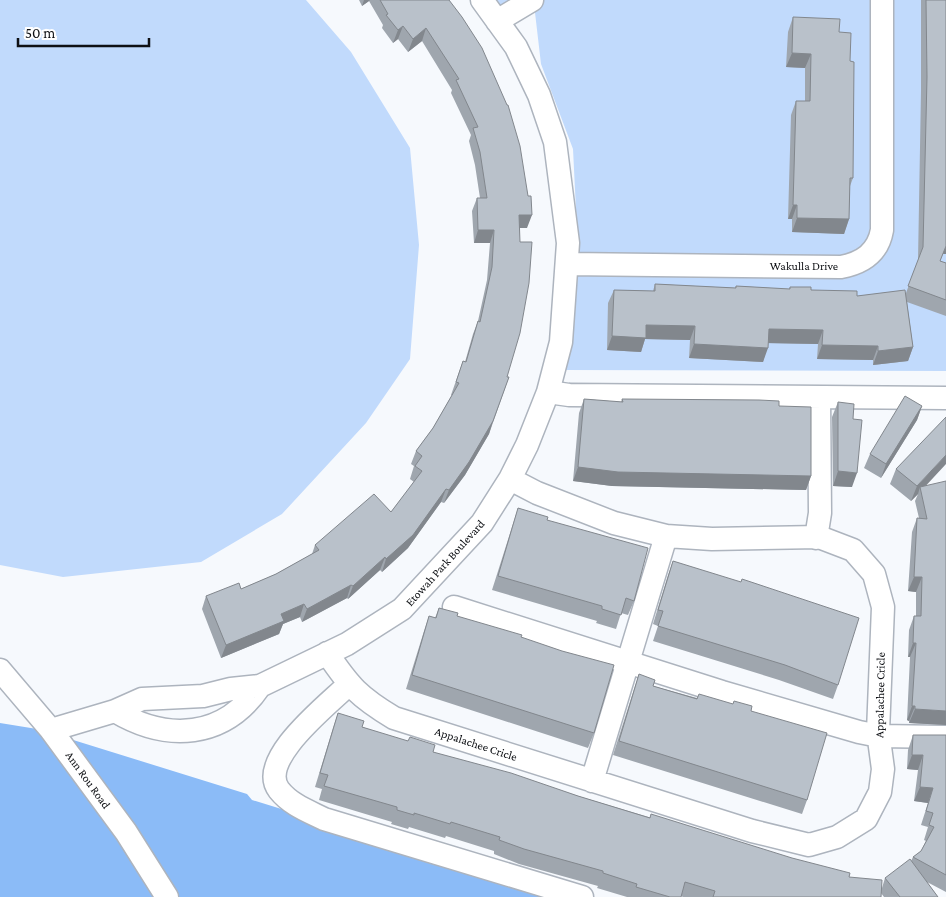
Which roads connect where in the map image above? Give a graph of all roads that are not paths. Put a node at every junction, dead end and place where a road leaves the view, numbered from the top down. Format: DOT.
graph roads {
  1 [pos="482,0"];
  2 [pos="532,0"];
  3 [pos="882,0"];
  4 [pos="498,21"];
  5 [pos="567,264"];
  6 [pos="548,392"];
  7 [pos="819,397"];
  8 [pos="946,398"];
  9 [pos="510,479"];
  10 [pos="666,536"];
  11 [pos="816,538"];
  12 [pos="454,607"];
  13 [pos="328,653"];
  14 [pos="627,660"];
  15 [pos="0,670"];
  16 [pos="348,684"];
  17 [pos="260,686"];
  18 [pos="208,694"];
  19 [pos="115,710"];
  20 [pos="216,723"];
  21 [pos="52,730"];
  22 [pos="879,736"];
  23 [pos="946,737"];
  24 [pos="592,781"];
  25 [pos="167,897"];
  26 [pos="582,897"];
  1 -- 4 [label="street, Etowah Park Boulevard"];
  2 -- 4 [label="street"];
  3 -- 5 [label="street, Wakulla Drive"];
  4 -- 5 [label="street, Etowah Park Boulevard"];
  5 -- 6 [label="street, Etowah Park Boulevard"];
  6 -- 7 [label="street"];
  6 -- 9 [label="street, Etowah Park Boulevard"];
  7 -- 8 [label="street"];
  7 -- 11 [label="street"];
  9 -- 10 [label="street, Appalachee Cricle"];
  9 -- 13 [label="street, Etowah Park Boulevard"];
  10 -- 11 [label="street, Appalachee Cricle"];
  10 -- 14 [label="street"];
  11 -- 22 [label="street, Appalachee Cricle"];
  12 -- 14 [label="street"];
  13 -- 16 [label="street, Appalachee Cricle"];
  13 -- 17 [label="street, Etowah Park Boulevard"];
  14 -- 22 [label="street"];
  14 -- 24 [label="street"];
  15 -- 21 [label="street, Ann Rou Road"];
  16 -- 24 [label="street, Appalachee Cricle"];
  16 -- 26 [label="street"];
  17 -- 18 [label="street, Etowah Park Boulevard"];
  17 -- 20 [label="street, Etowah Park Boulevard"];
  18 -- 19 [label="street, Etowah Park Boulevard"];
  18 -- 20 [label="street"];
  19 -- 20 [label="street, Etowah Park Boulevard"];
  19 -- 21 [label="street, Etowah Park Boulevard"];
  21 -- 25 [label="street, Ann Rou Road"];
  22 -- 23 [label="street"];
  22 -- 24 [label="street, Appalachee Cricle"];
}
